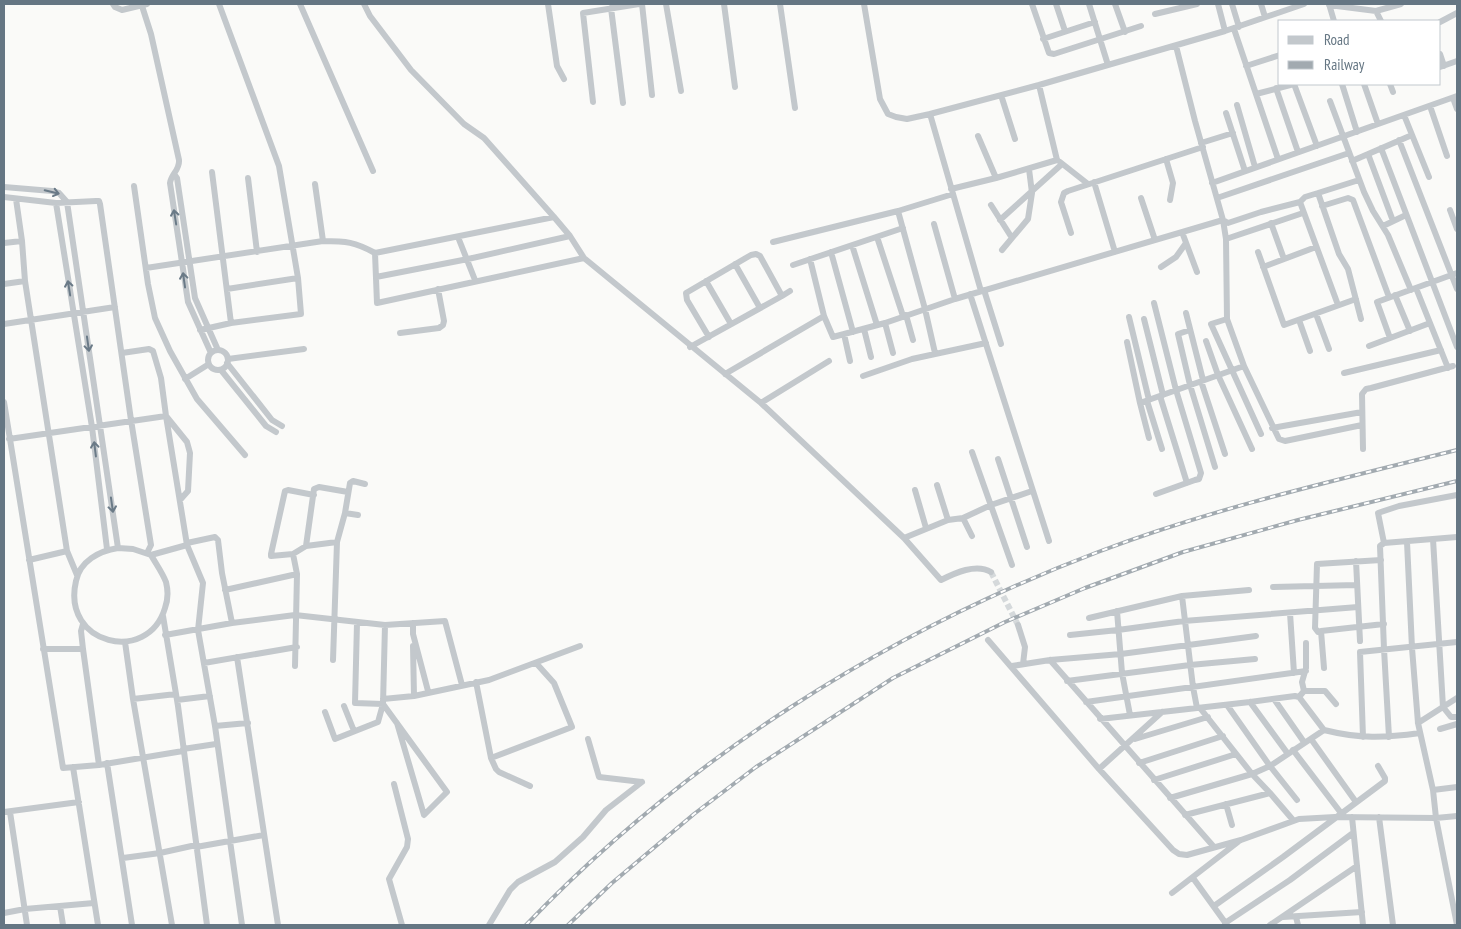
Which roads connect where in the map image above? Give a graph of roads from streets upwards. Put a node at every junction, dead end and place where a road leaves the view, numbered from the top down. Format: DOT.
graph roads {
  1 [pos="113,4"];
  2 [pos="219,4"];
  3 [pos="300,4"];
  4 [pos="364,4"];
  5 [pos="548,4"];
  6 [pos="636,4"];
  7 [pos="666,4"];
  8 [pos="724,4"];
  9 [pos="780,4"];
  10 [pos="864,4"];
  11 [pos="1032,4"];
  12 [pos="1056,4"];
  13 [pos="1089,4"];
  14 [pos="1115,4"];
  15 [pos="1197,4"];
  16 [pos="1218,4"];
  17 [pos="1232,4"];
  18 [pos="1261,4"];
  19 [pos="1302,4"];
  20 [pos="1329,4"];
  21 [pos="1401,4"];
  22 [pos="144,5"];
  23 [pos="601,7"];
  24 [pos="611,8"];
  25 [pos="1376,11"];
  26 [pos="1457,13"];
  27 [pos="1155,14"];
  28 [pos="1265,18"];
  29 [pos="1334,20"];
  30 [pos="1380,20"];
  31 [pos="1441,21"];
  32 [pos="1095,22"];
  33 [pos="1141,26"];
  34 [pos="1236,28"];
  35 [pos="1065,31"];
  36 [pos="1225,31"];
  37 [pos="1124,32"];
  38 [pos="1043,39"];
  39 [pos="1100,40"];
  40 [pos="1176,46"];
  41 [pos="1278,56"];
  42 [pos="1457,62"];
  43 [pos="1108,65"];
  44 [pos="1246,66"];
  45 [pos="1442,66"];
  46 [pos="564,78"];
  47 [pos="1039,85"];
  48 [pos="1290,85"];
  49 [pos="1294,85"];
  50 [pos="1342,85"];
  51 [pos="1364,85"];
  52 [pos="1390,85"];
  53 [pos="735,87"];
  54 [pos="1276,88"];
  55 [pos="682,91"];
  56 [pos="1393,92"];
  57 [pos="1256,94"];
  58 [pos="652,95"];
  59 [pos="1001,95"];
  60 [pos="1455,97"];
  61 [pos="593,102"];
  62 [pos="1330,102"];
  63 [pos="623,103"];
  64 [pos="1237,105"];
  65 [pos="1430,106"];
  66 [pos="795,108"];
  67 [pos="1457,109"];
  68 [pos="1226,113"];
  69 [pos="930,114"];
  70 [pos="1404,115"];
  71 [pos="1378,124"];
  72 [pos="1357,132"];
  73 [pos="1232,133"];
  74 [pos="1412,135"];
  75 [pos="978,136"];
  76 [pos="1344,137"];
  77 [pos="1015,139"];
  78 [pos="1399,140"];
  79 [pos="1202,145"];
  80 [pos="1317,146"];
  81 [pos="1381,148"];
  82 [pos="1298,152"];
  83 [pos="1349,153"];
  84 [pos="1368,154"];
  85 [pos="1447,156"];
  86 [pos="1166,159"];
  87 [pos="1278,160"];
  88 [pos="1352,161"];
  89 [pos="1060,162"];
  90 [pos="1256,168"];
  91 [pos="1029,169"];
  92 [pos="373,171"];
  93 [pos="1245,171"];
  94 [pos="212,172"];
  95 [pos="1429,177"];
  96 [pos="248,178"];
  97 [pos="996,178"];
  98 [pos="1359,180"];
  99 [pos="1091,183"];
  100 [pos="1212,183"];
  101 [pos="315,184"];
  102 [pos="134,186"];
  103 [pos="4,187"];
  104 [pos="952,191"];
  105 [pos="1032,193"];
  106 [pos="1318,193"];
  107 [pos="4,197"];
  108 [pos="1141,198"];
  109 [pos="1217,198"];
  110 [pos="16,199"];
  111 [pos="1170,200"];
  112 [pos="67,202"];
  113 [pos="1300,202"];
  114 [pos="56,203"];
  115 [pos="991,205"];
  116 [pos="1322,206"];
  117 [pos="1450,210"];
  118 [pos="898,211"];
  119 [pos="1303,213"];
  120 [pos="1406,215"];
  121 [pos="554,216"];
  122 [pos="1000,220"];
  123 [pos="1223,220"];
  124 [pos="1393,221"];
  125 [pos="1271,223"];
  126 [pos="934,224"];
  127 [pos="1383,226"];
  128 [pos="903,228"];
  129 [pos="1457,229"];
  130 [pos="1182,232"];
  131 [pos="1071,233"];
  132 [pos="570,236"];
  133 [pos="458,237"];
  134 [pos="877,237"];
  135 [pos="1012,238"];
  136 [pos="1226,239"];
  137 [pos="22,240"];
  138 [pos="1156,240"];
  139 [pos="324,242"];
  140 [pos="773,242"];
  141 [pos="4,243"];
  142 [pos="1186,243"];
  143 [pos="852,245"];
  144 [pos="292,246"];
  145 [pos="1316,247"];
  146 [pos="1002,250"];
  147 [pos="257,252"];
  148 [pos="831,252"];
  149 [pos="1115,252"];
  150 [pos="1258,252"];
  151 [pos="375,253"];
  152 [pos="223,256"];
  153 [pos="584,258"];
  154 [pos="810,259"];
  155 [pos="1284,259"];
  156 [pos="468,260"];
  157 [pos="185,261"];
  158 [pos="735,264"];
  159 [pos="793,265"];
  160 [pos="1160,267"];
  161 [pos="1263,267"];
  162 [pos="146,268"];
  163 [pos="1197,272"];
  164 [pos="1455,274"];
  165 [pos="376,277"];
  166 [pos="298,278"];
  167 [pos="475,280"];
  168 [pos="25,281"];
  169 [pos="706,281"];
  170 [pos="1432,282"];
  171 [pos="4,284"];
  172 [pos="438,289"];
  173 [pos="1413,289"];
  174 [pos="1457,289"];
  175 [pos="228,290"];
  176 [pos="790,291"];
  177 [pos="983,291"];
  178 [pos="970,294"];
  179 [pos="782,296"];
  180 [pos="1392,296"];
  181 [pos="955,299"];
  182 [pos="1356,299"];
  183 [pos="1154,303"];
  184 [pos="1338,305"];
  185 [pos="115,307"];
  186 [pos="760,308"];
  187 [pos="925,308"];
  188 [pos="83,312"];
  189 [pos="1186,313"];
  190 [pos="73,314"];
  191 [pos="1316,314"];
  192 [pos="824,316"];
  193 [pos="904,316"];
  194 [pos="1130,317"];
  195 [pos="1144,319"];
  196 [pos="1227,319"];
  197 [pos="1360,319"];
  198 [pos="31,320"];
  199 [pos="1299,320"];
  200 [pos="231,323"];
  201 [pos="885,323"];
  202 [pos="1430,323"];
  203 [pos="4,324"];
  204 [pos="731,324"];
  205 [pos="877,325"];
  206 [pos="204,329"];
  207 [pos="864,329"];
  208 [pos="1190,330"];
  209 [pos="1410,331"];
  210 [pos="853,332"];
  211 [pos="400,333"];
  212 [pos="844,334"];
  213 [pos="709,337"];
  214 [pos="1390,338"];
  215 [pos="913,340"];
  216 [pos="1206,341"];
  217 [pos="1127,342"];
  218 [pos="986,343"];
  219 [pos="1001,344"];
  220 [pos="1369,346"];
  221 [pos="690,347"];
  222 [pos="1457,347"];
  223 [pos="304,349"];
  224 [pos="1329,349"];
  225 [pos="218,350"];
  226 [pos="1441,350"];
  227 [pos="1310,351"];
  228 [pos="122,353"];
  229 [pos="211,353"];
  230 [pos="893,353"];
  231 [pos="934,353"];
  232 [pos="871,357"];
  233 [pos="228,361"];
  234 [pos="829,361"];
  235 [pos="850,362"];
  236 [pos="209,364"];
  237 [pos="1244,366"];
  238 [pos="221,370"];
  239 [pos="1231,370"];
  240 [pos="1344,373"];
  241 [pos="725,374"];
  242 [pos="1218,375"];
  243 [pos="863,376"];
  244 [pos="185,379"];
  245 [pos="1202,381"];
  246 [pos="1190,385"];
  247 [pos="1176,390"];
  248 [pos="1161,396"];
  249 [pos="1148,400"];
  250 [pos="4,402"];
  251 [pos="760,403"];
  252 [pos="1140,403"];
  253 [pos="1362,412"];
  254 [pos="166,416"];
  255 [pos="131,420"];
  256 [pos="1362,425"];
  257 [pos="100,426"];
  258 [pos="282,426"];
  259 [pos="92,427"];
  260 [pos="1272,428"];
  261 [pos="276,432"];
  262 [pos="49,434"];
  263 [pos="1260,434"];
  264 [pos="1149,438"];
  265 [pos="9,440"];
  266 [pos="1162,448"];
  267 [pos="1252,449"];
  268 [pos="1364,449"];
  269 [pos="972,452"];
  270 [pos="1225,454"];
  271 [pos="245,455"];
  272 [pos="998,460"];
  273 [pos="1215,467"];
  274 [pos="1187,483"];
  275 [pos="365,484"];
  276 [pos="937,485"];
  277 [pos="915,490"];
  278 [pos="1032,491"];
  279 [pos="348,492"];
  280 [pos="1156,494"];
  281 [pos="314,495"];
  282 [pos="1457,495"];
  283 [pos="1011,498"];
  284 [pos="180,500"];
  285 [pos="991,505"];
  286 [pos="345,512"];
  287 [pos="358,515"];
  288 [pos="963,518"];
  289 [pos="948,520"];
  290 [pos="926,528"];
  291 [pos="972,536"];
  292 [pos="1457,537"];
  293 [pos="904,538"];
  294 [pos="1433,540"];
  295 [pos="1049,541"];
  296 [pos="337,542"];
  297 [pos="1408,542"];
  298 [pos="1384,543"];
  299 [pos="187,544"];
  300 [pos="306,546"];
  301 [pos="1027,547"];
  302 [pos="118,548"];
  303 [pos="107,549"];
  304 [pos="67,551"];
  305 [pos="149,554"];
  306 [pos="294,554"];
  307 [pos="28,560"];
  308 [pos="1381,560"];
  309 [pos="1356,561"];
  310 [pos="1012,565"];
  311 [pos="991,572"];
  312 [pos="77,574"];
  313 [pos="297,574"];
  314 [pos="1357,585"];
  315 [pos="1316,586"];
  316 [pos="1273,587"];
  317 [pos="225,590"];
  318 [pos="1249,590"];
  319 [pos="1182,596"];
  320 [pos="1358,606"];
  321 [pos="1316,609"];
  322 [pos="1117,611"];
  323 [pos="1290,613"];
  324 [pos="295,615"];
  325 [pos="163,616"];
  326 [pos="1090,618"];
  327 [pos="335,619"];
  328 [pos="1184,621"];
  329 [pos="357,623"];
  330 [pos="412,623"];
  331 [pos="83,624"];
  332 [pos="232,624"];
  333 [pos="1384,624"];
  334 [pos="385,625"];
  335 [pos="1018,625"];
  336 [pos="1359,626"];
  337 [pos="198,630"];
  338 [pos="1118,630"];
  339 [pos="1321,631"];
  340 [pos="413,634"];
  341 [pos="1070,635"];
  342 [pos="165,636"];
  343 [pos="1256,636"];
  344 [pos="988,640"];
  345 [pos="1360,641"];
  346 [pos="125,642"];
  347 [pos="1457,642"];
  348 [pos="1306,643"];
  349 [pos="1187,645"];
  350 [pos="1439,645"];
  351 [pos="580,646"];
  352 [pos="296,647"];
  353 [pos="1412,648"];
  354 [pos="43,649"];
  355 [pos="83,649"];
  356 [pos="1384,649"];
  357 [pos="1121,654"];
  358 [pos="237,657"];
  359 [pos="1255,659"];
  360 [pos="333,660"];
  361 [pos="1050,660"];
  362 [pos="204,663"];
  363 [pos="536,663"];
  364 [pos="1022,664"];
  365 [pos="1190,665"];
  366 [pos="296,666"];
  367 [pos="1012,666"];
  368 [pos="1324,668"];
  369 [pos="1306,671"];
  370 [pos="1294,672"];
  371 [pos="1122,673"];
  372 [pos="1067,681"];
  373 [pos="476,682"];
  374 [pos="462,685"];
  375 [pos="1193,686"];
  376 [pos="428,691"];
  377 [pos="1302,694"];
  378 [pos="210,696"];
  379 [pos="414,696"];
  380 [pos="1126,696"];
  381 [pos="176,697"];
  382 [pos="1457,698"];
  383 [pos="1274,699"];
  384 [pos="133,700"];
  385 [pos="383,701"];
  386 [pos="1086,702"];
  387 [pos="1250,702"];
  388 [pos="1336,704"];
  389 [pos="1227,705"];
  390 [pos="344,706"];
  391 [pos="1443,707"];
  392 [pos="1199,708"];
  393 [pos="325,712"];
  394 [pos="1162,712"];
  395 [pos="1130,715"];
  396 [pos="1208,717"];
  397 [pos="1457,717"];
  398 [pos="1100,718"];
  399 [pos="248,723"];
  400 [pos="397,723"];
  401 [pos="1418,723"];
  402 [pos="1457,724"];
  403 [pos="215,726"];
  404 [pos="1440,729"];
  405 [pos="1324,730"];
  406 [pos="354,732"];
  407 [pos="1420,732"];
  408 [pos="1223,736"];
  409 [pos="1363,737"];
  410 [pos="1389,737"];
  411 [pos="588,739"];
  412 [pos="1134,739"];
  413 [pos="1307,740"];
  414 [pos="216,744"];
  415 [pos="1125,747"];
  416 [pos="183,750"];
  417 [pos="1290,752"];
  418 [pos="1236,754"];
  419 [pos="143,757"];
  420 [pos="491,758"];
  421 [pos="107,763"];
  422 [pos="1139,763"];
  423 [pos="98,765"];
  424 [pos="1270,766"];
  425 [pos="1378,766"];
  426 [pos="73,767"];
  427 [pos="1099,769"];
  428 [pos="1252,774"];
  429 [pos="1154,780"];
  430 [pos="394,784"];
  431 [pos="530,786"];
  432 [pos="1457,787"];
  433 [pos="1433,790"];
  434 [pos="1270,792"];
  435 [pos="1170,798"];
  436 [pos="1297,800"];
  437 [pos="78,802"];
  438 [pos="1356,802"];
  439 [pos="1226,804"];
  440 [pos="7,812"];
  441 [pos="1184,815"];
  442 [pos="1338,815"];
  443 [pos="1457,816"];
  444 [pos="1352,817"];
  445 [pos="1379,817"];
  446 [pos="1436,818"];
  447 [pos="1293,820"];
  448 [pos="1232,825"];
  449 [pos="1353,833"];
  450 [pos="264,835"];
  451 [pos="1241,840"];
  452 [pos="230,841"];
  453 [pos="196,846"];
  454 [pos="1214,846"];
  455 [pos="160,853"];
  456 [pos="123,858"];
  457 [pos="1357,866"];
  458 [pos="1193,878"];
  459 [pos="1172,893"];
  460 [pos="94,903"];
  461 [pos="60,906"];
  462 [pos="1214,906"];
  463 [pos="25,909"];
  464 [pos="1362,912"];
  465 [pos="4,913"];
  466 [pos="1296,916"];
  467 [pos="1282,918"];
  468 [pos="1226,924"];
  469 [pos="1273,924"];
  470 [pos="27,925"];
  471 [pos="63,925"];
  472 [pos="98,925"];
  473 [pos="132,925"];
  474 [pos="172,925"];
  475 [pos="207,925"];
  476 [pos="242,925"];
  477 [pos="278,925"];
  478 [pos="402,925"];
  479 [pos="489,925"];
  480 [pos="1298,925"];
  481 [pos="1364,925"];
  482 [pos="1393,925"];
  483 [pos="1457,925"];
  1 -- 22 [label="street"];
  2 -- 144 [label="street"];
  3 -- 92 [label="street"];
  4 -- 121 [label="street"];
  5 -- 46 [label="street"];
  6 -- 24 [label="street"];
  6 -- 58 [label="street"];
  7 -- 55 [label="street"];
  8 -- 53 [label="street"];
  9 -- 66 [label="street"];
  10 -- 69 [label="street"];
  11 -- 38 [label="street"];
  12 -- 35 [label="street"];
  13 -- 32 [label="street"];
  14 -- 37 [label="street"];
  15 -- 27 [label="street"];
  16 -- 36 [label="street"];
  17 -- 34 [label="street"];
  18 -- 28 [label="street"];
  19 -- 28 [label="street"];
  20 -- 25 [label="street"];
  20 -- 29 [label="street"];
  21 -- 25 [label="street"];
  157 -- 22 [label="street, one-way"];
  23 -- 24 [label="street"];
  23 -- 61 [label="street"];
  24 -- 63 [label="street"];
  25 -- 30 [label="street"];
  26 -- 31 [label="street"];
  28 -- 34 [label="street"];
  32 -- 35 [label="street"];
  32 -- 39 [label="street"];
  33 -- 37 [label="street"];
  34 -- 36 [label="street"];
  34 -- 44 [label="street"];
  35 -- 38 [label="street"];
  36 -- 40 [label="street"];
  37 -- 39 [label="street"];
  38 -- 39 [label="street"];
  39 -- 43 [label="street"];
  40 -- 43 [label="street"];
  40 -- 79 [label="street"];
  41 -- 44 [label="street"];
  42 -- 45 [label="street"];
  43 -- 47 [label="street"];
  44 -- 57 [label="street"];
  47 -- 59 [label="street"];
  47 -- 89 [label="street"];
  48 -- 54 [label="street"];
  49 -- 80 [label="street"];
  50 -- 72 [label="street"];
  51 -- 71 [label="street"];
  52 -- 56 [label="street"];
  54 -- 57 [label="street"];
  54 -- 82 [label="street"];
  57 -- 87 [label="street"];
  59 -- 69 [label="street"];
  59 -- 77 [label="street"];
  60 -- 65 [label="street"];
  60 -- 67 [label="street"];
  62 -- 76 [label="street"];
  64 -- 90 [label="street"];
  65 -- 70 [label="street"];
  65 -- 85 [label="street"];
  68 -- 73 [label="street"];
  69 -- 104 [label="street"];
  70 -- 71 [label="street"];
  70 -- 74 [label="street"];
  71 -- 72 [label="street"];
  72 -- 76 [label="street"];
  73 -- 79 [label="street"];
  73 -- 93 [label="street"];
  74 -- 78 [label="street"];
  74 -- 95 [label="street"];
  75 -- 97 [label="street"];
  76 -- 80 [label="street"];
  76 -- 83 [label="street"];
  78 -- 81 [label="street"];
  78 -- 164 [label="street"];
  79 -- 86 [label="street"];
  79 -- 100 [label="street"];
  80 -- 82 [label="street"];
  81 -- 84 [label="street"];
  81 -- 120 [label="street"];
  82 -- 87 [label="street"];
  83 -- 88 [label="street"];
  83 -- 109 [label="street"];
  84 -- 88 [label="street"];
  84 -- 124 [label="street"];
  86 -- 99 [label="street"];
  86 -- 111 [label="street"];
  87 -- 90 [label="street"];
  88 -- 98 [label="street"];
  89 -- 91 [label="street"];
  89 -- 99 [label="street"];
  89 -- 105 [label="street"];
  90 -- 93 [label="street"];
  91 -- 97 [label="street"];
  91 -- 105 [label="street"];
  93 -- 100 [label="street"];
  94 -- 152 [label="street"];
  96 -- 147 [label="street"];
  97 -- 104 [label="street"];
  98 -- 106 [label="street"];
  98 -- 127 [label="street"];
  99 -- 131 [label="street"];
  99 -- 149 [label="street"];
  100 -- 109 [label="street"];
  101 -- 139 [label="street"];
  102 -- 162 [label="street"];
  103 -- 112 [label="street, one-way"];
  104 -- 118 [label="street"];
  104 -- 177 [label="street"];
  105 -- 122 [label="street"];
  105 -- 135 [label="street"];
  106 -- 113 [label="street"];
  106 -- 116 [label="street"];
  107 -- 110 [label="street"];
  108 -- 138 [label="street"];
  109 -- 123 [label="street"];
  110 -- 114 [label="street"];
  110 -- 137 [label="street"];
  112 -- 114 [label="street"];
  112 -- 185 [label="street"];
  112 -- 188 [label="street"];
  113 -- 119 [label="street"];
  113 -- 123 [label="street"];
  190 -- 114 [label="street, one-way"];
  115 -- 122 [label="street"];
  116 -- 180 [label="street"];
  116 -- 182 [label="street"];
  117 -- 129 [label="street"];
  118 -- 128 [label="street"];
  118 -- 140 [label="street"];
  119 -- 125 [label="street"];
  119 -- 145 [label="street"];
  120 -- 124 [label="street"];
  120 -- 170 [label="street"];
  121 -- 132 [label="street"];
  121 -- 133 [label="street"];
  122 -- 135 [label="street"];
  123 -- 130 [label="street"];
  123 -- 136 [label="street"];
  124 -- 127 [label="street"];
  125 -- 136 [label="street"];
  125 -- 155 [label="street"];
  126 -- 181 [label="street"];
  127 -- 173 [label="street"];
  128 -- 134 [label="street"];
  128 -- 187 [label="street"];
  130 -- 138 [label="street"];
  130 -- 142 [label="street"];
  132 -- 153 [label="street"];
  132 -- 156 [label="street"];
  133 -- 151 [label="street"];
  133 -- 156 [label="street"];
  134 -- 143 [label="street"];
  134 -- 193 [label="street"];
  135 -- 146 [label="street"];
  136 -- 196 [label="street"];
  137 -- 141 [label="street"];
  137 -- 168 [label="street"];
  138 -- 149 [label="street"];
  139 -- 144 [label="street"];
  139 -- 151 [label="street"];
  142 -- 160 [label="street"];
  142 -- 163 [label="street"];
  143 -- 148 [label="street"];
  143 -- 205 [label="street"];
  144 -- 147 [label="street"];
  144 -- 166 [label="street"];
  145 -- 155 [label="street"];
  145 -- 184 [label="street"];
  147 -- 152 [label="street"];
  148 -- 154 [label="street"];
  148 -- 210 [label="street"];
  149 -- 177 [label="street"];
  150 -- 161 [label="street"];
  151 -- 165 [label="street"];
  152 -- 157 [label="street"];
  152 -- 175 [label="street"];
  153 -- 167 [label="street"];
  153 -- 221 [label="street"];
  154 -- 159 [label="street"];
  154 -- 192 [label="street"];
  155 -- 161 [label="street"];
  156 -- 165 [label="street"];
  156 -- 167 [label="street"];
  157 -- 162 [label="street"];
  206 -- 157 [label="street, one-way"];
  158 -- 169 [label="street"];
  158 -- 179 [label="street"];
  158 -- 186 [label="street"];
  161 -- 199 [label="street"];
  162 -- 244 [label="street"];
  164 -- 170 [label="street"];
  164 -- 174 [label="street"];
  165 -- 172 [label="street"];
  166 -- 175 [label="street"];
  166 -- 200 [label="street"];
  167 -- 172 [label="street"];
  168 -- 171 [label="street"];
  168 -- 198 [label="street"];
  169 -- 204 [label="street"];
  169 -- 213 [label="street"];
  170 -- 173 [label="street"];
  170 -- 222 [label="street"];
  172 -- 211 [label="street"];
  173 -- 180 [label="street"];
  173 -- 202 [label="street"];
  175 -- 200 [label="street"];
  176 -- 179 [label="street"];
  177 -- 178 [label="street"];
  177 -- 219 [label="street"];
  178 -- 181 [label="street"];
  178 -- 218 [label="street"];
  179 -- 186 [label="street"];
  180 -- 209 [label="street"];
  180 -- 214 [label="street"];
  181 -- 187 [label="street"];
  182 -- 184 [label="street"];
  182 -- 197 [label="street"];
  183 -- 247 [label="street"];
  184 -- 191 [label="street"];
  185 -- 188 [label="street"];
  185 -- 228 [label="street"];
  186 -- 204 [label="street"];
  187 -- 193 [label="street"];
  187 -- 231 [label="street"];
  188 -- 190 [label="street"];
  188 -- 257 [label="street, one-way"];
  189 -- 208 [label="street"];
  190 -- 198 [label="street"];
  190 -- 259 [label="street"];
  191 -- 199 [label="street"];
  191 -- 224 [label="street"];
  192 -- 212 [label="street"];
  192 -- 241 [label="street"];
  193 -- 201 [label="street"];
  193 -- 215 [label="street"];
  194 -- 249 [label="street"];
  195 -- 248 [label="street"];
  196 -- 237 [label="street"];
  196 -- 239 [label="street"];
  198 -- 203 [label="street"];
  198 -- 262 [label="street"];
  199 -- 227 [label="street"];
  200 -- 206 [label="street"];
  201 -- 205 [label="street"];
  201 -- 230 [label="street"];
  202 -- 209 [label="street"];
  202 -- 226 [label="street"];
  204 -- 213 [label="street"];
  205 -- 207 [label="street"];
  206 -- 225 [label="street"];
  206 -- 229 [label="street"];
  207 -- 210 [label="street"];
  207 -- 232 [label="street"];
  208 -- 245 [label="street"];
  208 -- 246 [label="street"];
  209 -- 214 [label="street"];
  210 -- 212 [label="street"];
  212 -- 235 [label="street"];
  213 -- 221 [label="street"];
  214 -- 220 [label="street"];
  216 -- 242 [label="street"];
  217 -- 252 [label="street"];
  218 -- 231 [label="street"];
  218 -- 278 [label="street"];
  221 -- 241 [label="street"];
  223 -- 233 [label="street"];
  225 -- 229 [label="street"];
  225 -- 233 [label="street"];
  226 -- 240 [label="street"];
  226 -- 253 [label="street"];
  228 -- 254 [label="street"];
  228 -- 255 [label="street"];
  229 -- 236 [label="street"];
  231 -- 243 [label="street"];
  233 -- 238 [label="street"];
  233 -- 258 [label="street"];
  234 -- 251 [label="street"];
  236 -- 238 [label="street"];
  236 -- 244 [label="street"];
  237 -- 239 [label="street"];
  237 -- 260 [label="street"];
  238 -- 261 [label="street"];
  239 -- 242 [label="street"];
  239 -- 263 [label="street"];
  241 -- 251 [label="street"];
  242 -- 245 [label="street"];
  242 -- 267 [label="street"];
  244 -- 271 [label="street"];
  245 -- 246 [label="street"];
  245 -- 270 [label="street"];
  246 -- 247 [label="street"];
  246 -- 273 [label="street"];
  247 -- 248 [label="street"];
  247 -- 274 [label="street"];
  248 -- 249 [label="street"];
  248 -- 274 [label="street"];
  249 -- 252 [label="street"];
  249 -- 266 [label="street"];
  250 -- 265 [label="street"];
  251 -- 293 [label="street"];
  252 -- 264 [label="street"];
  253 -- 256 [label="street"];
  253 -- 260 [label="street"];
  254 -- 255 [label="street"];
  254 -- 284 [label="street"];
  254 -- 284 [label="street"];
  255 -- 257 [label="street"];
  255 -- 305 [label="street"];
  256 -- 260 [label="street"];
  256 -- 268 [label="street"];
  257 -- 259 [label="street"];
  257 -- 302 [label="street, one-way"];
  259 -- 262 [label="street"];
  303 -- 259 [label="street, one-way"];
  262 -- 265 [label="street"];
  262 -- 304 [label="street"];
  265 -- 307 [label="street"];
  269 -- 285 [label="street"];
  272 -- 283 [label="street"];
  274 -- 280 [label="street"];
  275 -- 279 [label="street"];
  276 -- 289 [label="street"];
  277 -- 290 [label="street"];
  278 -- 283 [label="street"];
  278 -- 295 [label="street"];
  279 -- 281 [label="street"];
  279 -- 286 [label="street"];
  281 -- 300 [label="street"];
  281 -- 306 [label="street"];
  282 -- 298 [label="street"];
  283 -- 285 [label="street"];
  283 -- 301 [label="street"];
  284 -- 299 [label="street"];
  285 -- 288 [label="street"];
  285 -- 310 [label="street"];
  286 -- 287 [label="street"];
  286 -- 296 [label="street"];
  288 -- 289 [label="street"];
  288 -- 291 [label="street"];
  289 -- 290 [label="street"];
  290 -- 293 [label="street"];
  292 -- 294 [label="street"];
  293 -- 311 [label="street"];
  294 -- 297 [label="street"];
  294 -- 350 [label="street"];
  296 -- 300 [label="street"];
  296 -- 327 [label="street"];
  297 -- 298 [label="street"];
  297 -- 353 [label="street"];
  298 -- 308 [label="street"];
  299 -- 305 [label="street"];
  299 -- 317 [label="street"];
  299 -- 337 [label="street"];
  300 -- 306 [label="street"];
  302 -- 303 [label="street"];
  302 -- 305 [label="street"];
  303 -- 312 [label="street"];
  304 -- 307 [label="street"];
  304 -- 312 [label="street"];
  305 -- 325 [label="street"];
  306 -- 313 [label="street"];
  307 -- 354 [label="street"];
  308 -- 309 [label="street"];
  308 -- 333 [label="street"];
  309 -- 314 [label="street"];
  309 -- 315 [label="street"];
  312 -- 331 [label="street"];
  313 -- 317 [label="street"];
  313 -- 324 [label="street"];
  314 -- 315 [label="street"];
  314 -- 320 [label="street"];
  315 -- 316 [label="street"];
  315 -- 321 [label="street"];
  317 -- 332 [label="street"];
  318 -- 319 [label="street"];
  319 -- 322 [label="street"];
  319 -- 328 [label="street"];
  320 -- 321 [label="street"];
  320 -- 336 [label="street"];
  321 -- 323 [label="street"];
  321 -- 339 [label="street"];
  322 -- 326 [label="street"];
  322 -- 338 [label="street"];
  323 -- 328 [label="street"];
  323 -- 370 [label="street"];
  324 -- 327 [label="street"];
  324 -- 332 [label="street"];
  324 -- 352 [label="street"];
  325 -- 342 [label="street"];
  325 -- 346 [label="street"];
  327 -- 329 [label="street"];
  327 -- 360 [label="street"];
  328 -- 338 [label="street"];
  328 -- 349 [label="street"];
  329 -- 334 [label="street"];
  329 -- 385 [label="street"];
  330 -- 334 [label="street"];
  330 -- 340 [label="street"];
  330 -- 374 [label="street"];
  331 -- 346 [label="street"];
  331 -- 355 [label="street"];
  332 -- 337 [label="street"];
  333 -- 336 [label="street"];
  333 -- 356 [label="street"];
  334 -- 385 [label="street"];
  335 -- 364 [label="street"];
  336 -- 339 [label="street"];
  336 -- 345 [label="street"];
  337 -- 342 [label="street"];
  337 -- 362 [label="street"];
  338 -- 341 [label="street"];
  338 -- 357 [label="street"];
  339 -- 368 [label="street"];
  340 -- 376 [label="street"];
  340 -- 379 [label="street"];
  342 -- 381 [label="street"];
  343 -- 349 [label="street"];
  344 -- 367 [label="street"];
  346 -- 384 [label="street"];
  347 -- 350 [label="street"];
  348 -- 369 [label="street"];
  349 -- 357 [label="street"];
  349 -- 365 [label="street"];
  350 -- 353 [label="street"];
  350 -- 391 [label="street"];
  351 -- 363 [label="street"];
  352 -- 358 [label="street"];
  352 -- 366 [label="street"];
  353 -- 356 [label="street"];
  353 -- 401 [label="street"];
  354 -- 355 [label="street"];
  354 -- 426 [label="street"];
  355 -- 423 [label="street"];
  356 -- 409 [label="street"];
  356 -- 410 [label="street"];
  357 -- 361 [label="street"];
  357 -- 371 [label="street"];
  358 -- 362 [label="street"];
  358 -- 399 [label="street"];
  359 -- 365 [label="street"];
  361 -- 364 [label="street"];
  361 -- 372 [label="street"];
  362 -- 378 [label="street"];
  363 -- 373 [label="street"];
  363 -- 420 [label="street"];
  364 -- 367 [label="street"];
  365 -- 371 [label="street"];
  365 -- 375 [label="street"];
  367 -- 427 [label="street"];
  369 -- 370 [label="street"];
  369 -- 377 [label="street"];
  370 -- 375 [label="street"];
  371 -- 372 [label="street"];
  371 -- 380 [label="street"];
  372 -- 386 [label="street"];
  373 -- 374 [label="street"];
  373 -- 420 [label="street"];
  374 -- 376 [label="street"];
  375 -- 380 [label="street"];
  375 -- 392 [label="street"];
  376 -- 379 [label="street"];
  377 -- 383 [label="street"];
  377 -- 388 [label="street"];
  377 -- 405 [label="street"];
  378 -- 381 [label="street"];
  378 -- 403 [label="street"];
  379 -- 385 [label="street"];
  380 -- 386 [label="street"];
  380 -- 395 [label="street"];
  381 -- 384 [label="street"];
  381 -- 416 [label="street"];
  382 -- 391 [label="street"];
  383 -- 387 [label="street"];
  383 -- 413 [label="street"];
  384 -- 419 [label="street"];
  385 -- 400 [label="street"];
  385 -- 406 [label="street"];
  386 -- 398 [label="street"];
  387 -- 389 [label="street"];
  387 -- 417 [label="street"];
  389 -- 392 [label="street"];
  389 -- 424 [label="street"];
  390 -- 406 [label="street"];
  391 -- 397 [label="street"];
  391 -- 401 [label="street"];
  392 -- 394 [label="street"];
  392 -- 396 [label="street"];
  393 -- 406 [label="street"];
  394 -- 395 [label="street"];
  394 -- 412 [label="street"];
  395 -- 398 [label="street"];
  396 -- 408 [label="street"];
  396 -- 412 [label="street"];
  398 -- 415 [label="street"];
  399 -- 403 [label="street"];
  399 -- 450 [label="street"];
  400 -- 400 [label="street"];
  401 -- 407 [label="street"];
  402 -- 404 [label="street"];
  403 -- 414 [label="street"];
  405 -- 409 [label="street"];
  405 -- 413 [label="street"];
  407 -- 410 [label="street"];
  407 -- 433 [label="street"];
  408 -- 418 [label="street"];
  408 -- 422 [label="street"];
  409 -- 410 [label="street"];
  411 -- 479 [label="street"];
  412 -- 415 [label="street"];
  413 -- 417 [label="street"];
  413 -- 438 [label="street"];
  414 -- 416 [label="street"];
  414 -- 452 [label="street"];
  415 -- 422 [label="street"];
  415 -- 427 [label="street"];
  416 -- 419 [label="street"];
  416 -- 453 [label="street"];
  417 -- 424 [label="street"];
  417 -- 442 [label="street"];
  418 -- 428 [label="street"];
  418 -- 429 [label="street"];
  419 -- 421 [label="street"];
  419 -- 455 [label="street"];
  420 -- 431 [label="street"];
  421 -- 423 [label="street"];
  421 -- 456 [label="street"];
  422 -- 429 [label="street"];
  423 -- 426 [label="street"];
  424 -- 428 [label="street"];
  424 -- 436 [label="street"];
  425 -- 438 [label="street"];
  426 -- 437 [label="street"];
  427 -- 454 [label="street"];
  428 -- 434 [label="street"];
  428 -- 435 [label="street"];
  429 -- 435 [label="street"];
  430 -- 478 [label="street"];
  432 -- 433 [label="street"];
  433 -- 446 [label="street"];
  434 -- 439 [label="street"];
  434 -- 447 [label="street"];
  435 -- 441 [label="street"];
  437 -- 440 [label="street"];
  437 -- 460 [label="street"];
  438 -- 442 [label="street"];
  439 -- 441 [label="street"];
  439 -- 448 [label="street"];
  440 -- 463 [label="street"];
  441 -- 454 [label="street"];
  442 -- 444 [label="street"];
  442 -- 447 [label="street"];
  442 -- 462 [label="street"];
  443 -- 446 [label="street"];
  444 -- 445 [label="street"];
  444 -- 449 [label="street"];
  445 -- 446 [label="street"];
  445 -- 482 [label="street"];
  446 -- 483 [label="street"];
  447 -- 451 [label="street"];
  449 -- 457 [label="street"];
  449 -- 468 [label="street"];
  450 -- 452 [label="street"];
  450 -- 477 [label="street"];
  451 -- 454 [label="street"];
  451 -- 458 [label="street"];
  452 -- 453 [label="street"];
  452 -- 476 [label="street"];
  453 -- 455 [label="street"];
  453 -- 475 [label="street"];
  455 -- 456 [label="street"];
  455 -- 474 [label="street"];
  456 -- 473 [label="street"];
  457 -- 464 [label="street"];
  457 -- 467 [label="street"];
  458 -- 459 [label="street"];
  458 -- 462 [label="street"];
  460 -- 461 [label="street"];
  460 -- 472 [label="street"];
  461 -- 463 [label="street"];
  461 -- 471 [label="street"];
  462 -- 468 [label="street"];
  463 -- 465 [label="street"];
  463 -- 470 [label="street"];
  464 -- 466 [label="street"];
  464 -- 481 [label="street"];
  466 -- 467 [label="street"];
  466 -- 480 [label="street"];
  467 -- 469 [label="street"];
}
